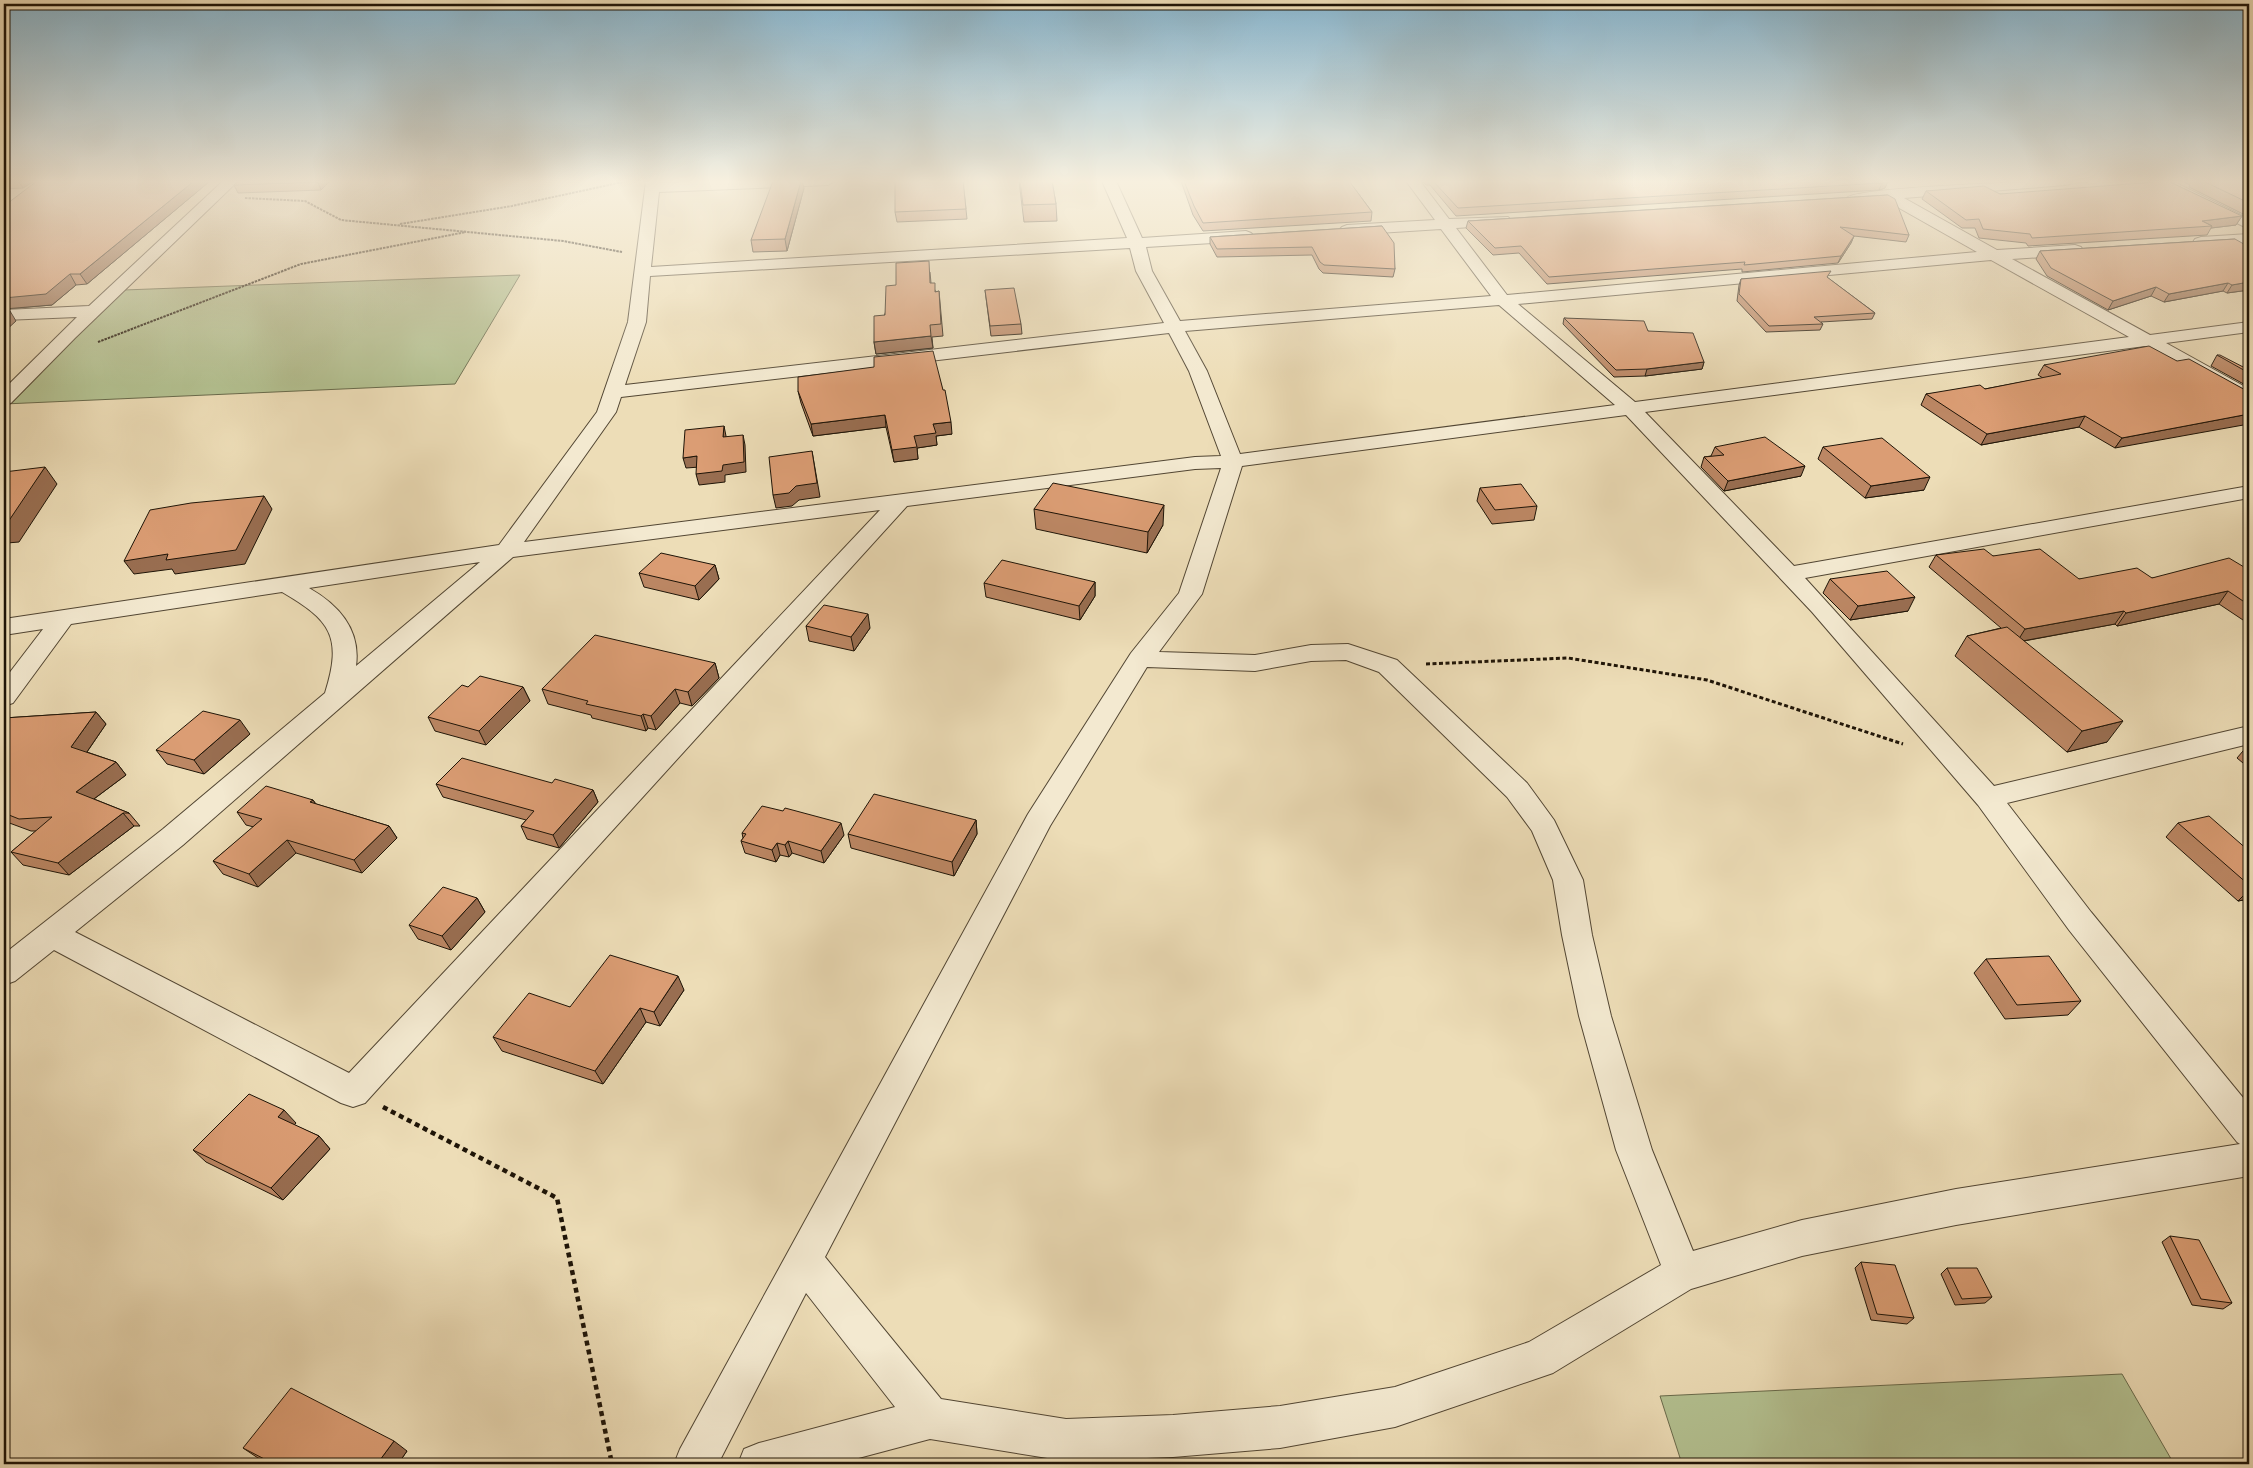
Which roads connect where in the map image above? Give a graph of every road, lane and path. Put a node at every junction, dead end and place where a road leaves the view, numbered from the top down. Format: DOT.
graph roads {
  1 [pos="164,250"];
  2 [pos="376,250"];
  3 [pos="593,250"];
  4 [pos="645,250"];
  5 [pos="984,250"];
  6 [pos="1139,250"];
  7 [pos="1465,250"];
  8 [pos="1983,250"];
  9 [pos="2083,250"];
  10 [pos="1993,255"];
  11 [pos="643,264"];
  12 [pos="1503,300"];
  13 [pos="94,311"];
  14 [pos="4,315"];
  15 [pos="1176,327"];
  16 [pos="2249,327"];
  17 [pos="2149,342"];
  18 [pos="95,344"];
  19 [pos="613,392"];
  20 [pos="2249,397"];
  21 [pos="4,399"];
  22 [pos="1629,407"];
  23 [pos="1233,460"];
  24 [pos="2249,492"];
  25 [pos="898,502"];
  26 [pos="506,551"];
  27 [pos="1789,574"];
  28 [pos="286,584"];
  29 [pos="64,617"];
  30 [pos="4,627"];
  31 [pos="1140,659"];
  32 [pos="1388,666"];
  33 [pos="4,698"];
  34 [pos="336,698"];
  35 [pos="2249,735"];
  36 [pos="1956,762"];
  37 [pos="1988,798"];
  38 [pos="51,934"];
  39 [pos="4,972"];
  40 [pos="353,1092"];
  41 [pos="2249,1132"];
  42 [pos="2249,1159"];
  43 [pos="804,1260"];
  44 [pos="1683,1273"];
  45 [pos="930,1418"];
  46 [pos="612,1464"];
  47 [pos="695,1464"];
  48 [pos="759,1464"];
  1 -- 13 [label="street"];
  2 -- 18 [label="path"];
  3 -- 11 [label="path"];
  4 -- 11 [label="street"];
  5 -- 11 [label="street"];
  6 -- 15 [label="street"];
  7 -- 12 [label="street"];
  8 -- 10 [label="street"];
  9 -- 10 [label="street"];
  10 -- 12 [label="street"];
  10 -- 17 [label="street"];
  11 -- 19 [label="street"];
  12 -- 15 [label="street"];
  12 -- 22 [label="street"];
  13 -- 14 [label="street"];
  13 -- 21 [label="street"];
  15 -- 19 [label="street"];
  15 -- 23 [label="street"];
  16 -- 17 [label="street"];
  17 -- 20 [label="street"];
  17 -- 22 [label="street"];
  19 -- 26 [label="street"];
  22 -- 23 [label="street"];
  22 -- 27 [label="street"];
  23 -- 25 [label="street"];
  23 -- 31 [label="street"];
  24 -- 27 [label="street"];
  25 -- 26 [label="street"];
  25 -- 40 [label="street"];
  26 -- 28 [label="street"];
  26 -- 34 [label="street"];
  27 -- 36 [label="street"];
  28 -- 29 [label="street"];
  28 -- 34 [label="street"];
  29 -- 30 [label="street"];
  29 -- 33 [label="street"];
  31 -- 32 [label="street"];
  31 -- 43 [label="street"];
  32 -- 36 [label="path"];
  32 -- 44 [label="street"];
  34 -- 38 [label="street"];
  35 -- 37 [label="street"];
  36 -- 37 [label="street"];
  37 -- 41 [label="street"];
  38 -- 39 [label="street"];
  38 -- 40 [label="street"];
  40 -- 46 [label="path"];
  42 -- 44 [label="street"];
  43 -- 45 [label="street"];
  43 -- 47 [label="street"];
  44 -- 45 [label="street"];
  45 -- 48 [label="street"];
}
